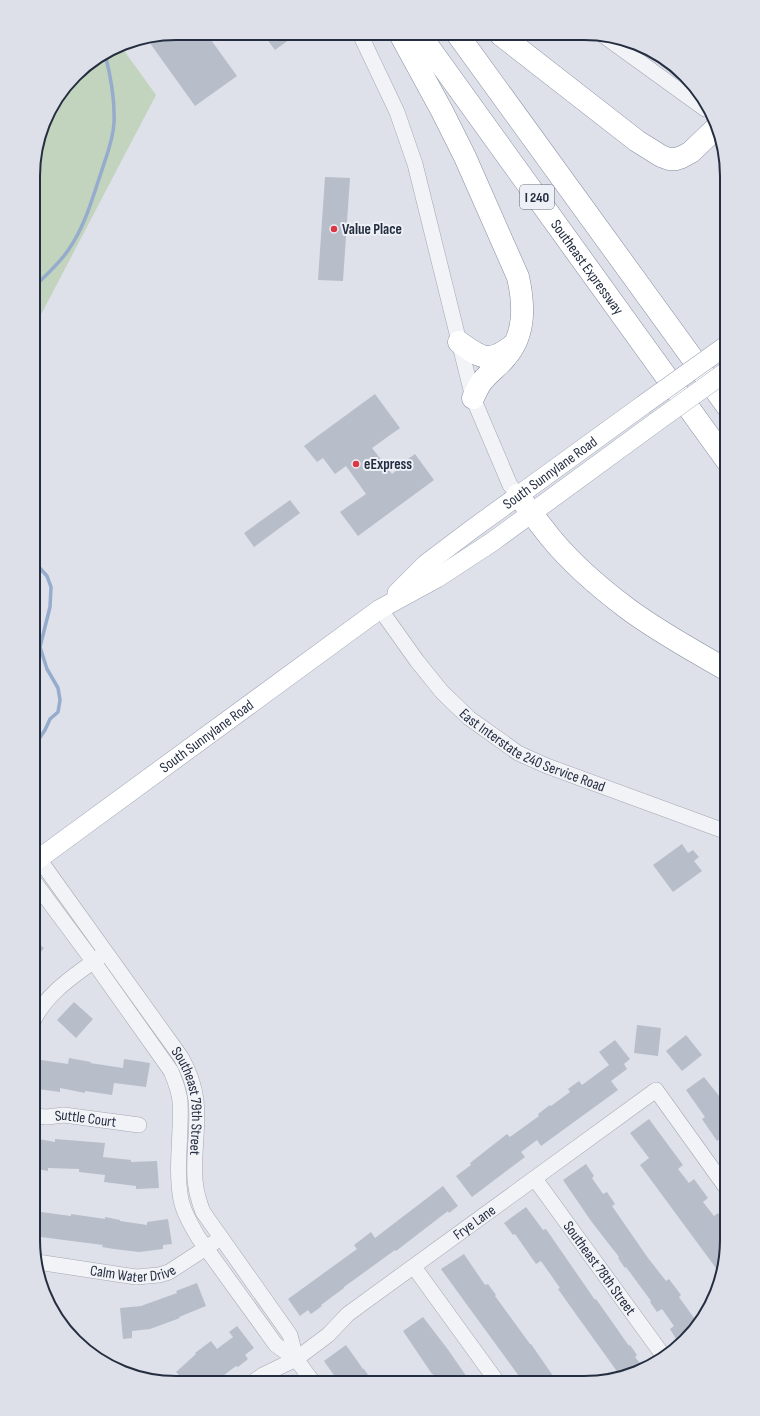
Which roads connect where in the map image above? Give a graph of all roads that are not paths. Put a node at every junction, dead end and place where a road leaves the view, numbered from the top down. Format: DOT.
graph roads {
  1 [pos="363,40"];
  2 [pos="403,40"];
  3 [pos="424,40"];
  4 [pos="462,40"];
  5 [pos="507,40"];
  6 [pos="615,44"];
  7 [pos="700,105"];
  8 [pos="712,130"];
  9 [pos="459,342"];
  10 [pos="515,344"];
  11 [pos="720,350"];
  12 [pos="720,376"];
  13 [pos="720,396"];
  14 [pos="473,398"];
  15 [pos="720,451"];
  16 [pos="518,495"];
  17 [pos="531,513"];
  18 [pos="380,609"];
  19 [pos="720,666"];
  20 [pos="720,829"];
  21 [pos="40,858"];
  22 [pos="40,866"];
  23 [pos="40,889"];
  24 [pos="106,952"];
  25 [pos="93,961"];
  26 [pos="40,1009"];
  27 [pos="40,1116"];
  28 [pos="139,1125"];
  29 [pos="535,1179"];
  30 [pos="720,1179"];
  31 [pos="220,1238"];
  32 [pos="206,1248"];
  33 [pos="42,1263"];
  34 [pos="414,1267"];
  35 [pos="661,1352"];
  36 [pos="296,1359"];
  37 [pos="260,1376"];
  38 [pos="280,1376"];
  39 [pos="309,1376"];
  40 [pos="493,1376"];
  1 -- 9 [label="street"];
  2 -- 10 [label="highway"];
  3 -- 15 [label="highway, Southeast Expressway / I 240"];
  4 -- 13 [label="highway, I 240"];
  5 -- 8 [label="highway"];
  6 -- 7 [label="street"];
  9 -- 10 [label="highway"];
  9 -- 14 [label="street"];
  10 -- 14 [label="highway"];
  11 -- 16 [label="main road, South Sunnylane Road, bridge"];
  12 -- 17 [label="main road, South Sunnylane Road, bridge"];
  14 -- 16 [label="street"];
  16 -- 17 [label="highway"];
  16 -- 18 [label="main road, South Sunnylane Road"];
  17 -- 18 [label="main road, South Sunnylane Road"];
  17 -- 19 [label="highway"];
  18 -- 20 [label="street, East Interstate 240 Service Road"];
  18 -- 21 [label="main road, South Sunnylane Road"];
  22 -- 24 [label="street, Southeast 79th Street"];
  23 -- 25 [label="street, Southeast 79th Street"];
  24 -- 25 [label="street"];
  24 -- 31 [label="street, Southeast 79th Street"];
  25 -- 26 [label="street"];
  25 -- 32 [label="street, Southeast 79th Street"];
  27 -- 28 [label="street, Suttle Court"];
  29 -- 30 [label="street, Frye Lane"];
  29 -- 34 [label="street, Frye Lane"];
  29 -- 35 [label="street, Southeast 78th Street"];
  31 -- 32 [label="street, Calm Water Drive"];
  31 -- 36 [label="street, Southeast 79th Street"];
  32 -- 33 [label="street, Calm Water Drive"];
  32 -- 36 [label="street, Southeast 79th Street"];
  34 -- 36 [label="street, Frye Lane"];
  34 -- 40 [label="street"];
  36 -- 37 [label="street, Frye Lane"];
  36 -- 38 [label="street, Frye Lane"];
  36 -- 39 [label="street, Southeast 79th Street"];
}
